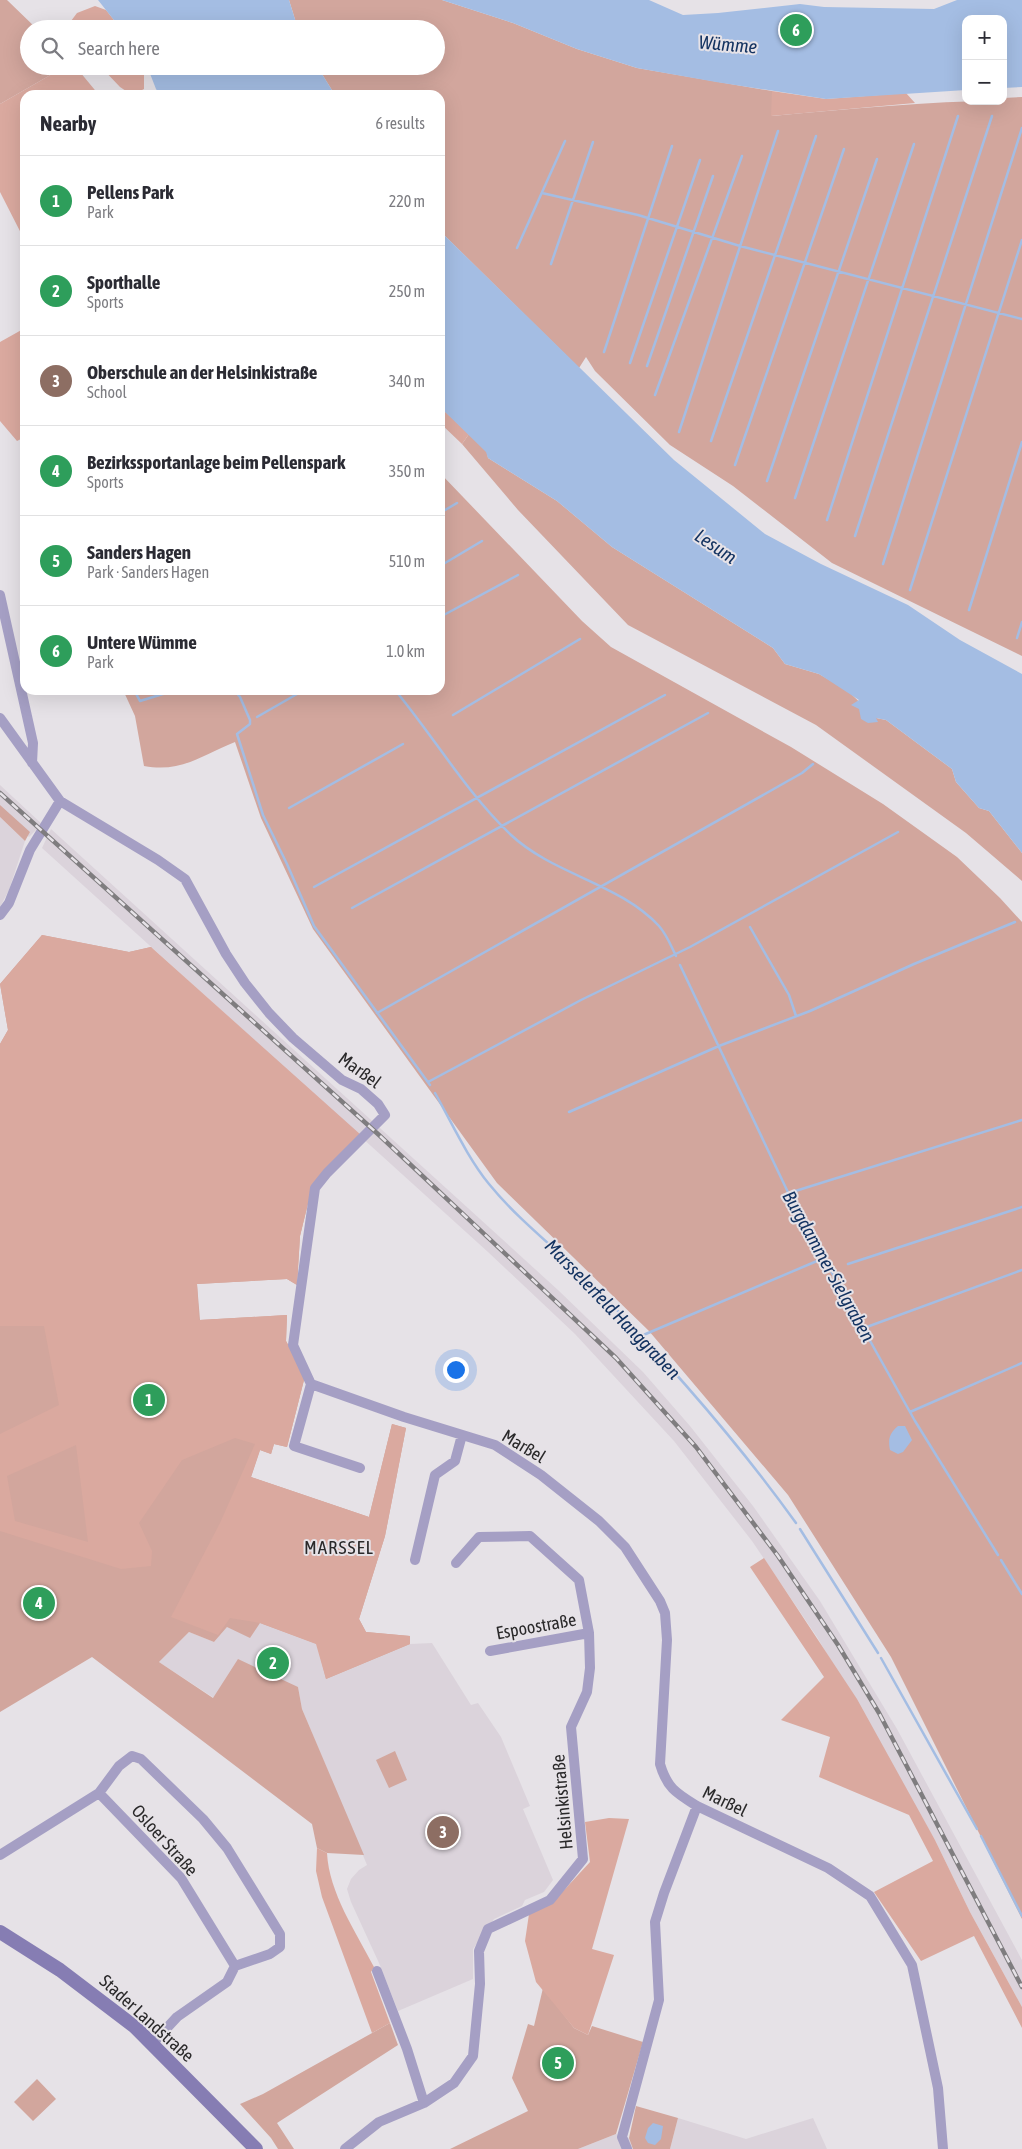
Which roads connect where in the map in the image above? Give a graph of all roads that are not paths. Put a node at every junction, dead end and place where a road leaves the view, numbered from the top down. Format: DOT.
graph roads {
  1 [pos="0,595"];
  2 [pos="20,685"];
  3 [pos="22,695"];
  4 [pos="0,718"];
  5 [pos="32,764"];
  6 [pos="60,801"];
  7 [pos="0,915"];
  8 [pos="312,1384"];
  9 [pos="462,1435"];
  10 [pos="360,1468"];
  11 [pos="415,1560"];
  12 [pos="456,1563"];
  13 [pos="589,1632"];
  14 [pos="490,1651"];
  15 [pos="99,1793"];
  16 [pos="697,1806"];
  17 [pos="0,1854"];
  18 [pos="0,1932"];
  19 [pos="235,1966"];
  20 [pos="377,1971"];
  21 [pos="152,2043"];
  22 [pos="424,2103"];
  23 [pos="256,2149"];
  24 [pos="345,2149"];
  25 [pos="627,2149"];
  26 [pos="943,2149"];
  1 -- 2 [label="street"];
  3 -- 5 [label="street"];
  4 -- 5 [label="street"];
  5 -- 6 [label="street"];
  6 -- 7 [label="street"];
  6 -- 8 [label="street, Marßel"];
  8 -- 9 [label="street, Marßel"];
  8 -- 10 [label="street"];
  9 -- 11 [label="street"];
  9 -- 16 [label="street, Marßel"];
  12 -- 13 [label="street, Helsinkistraße"];
  13 -- 14 [label="street, Espoostraße"];
  13 -- 22 [label="street, Helsinkistraße"];
  15 -- 17 [label="street"];
  15 -- 19 [label="street, Osloer Straße"];
  15 -- 19 [label="street"];
  16 -- 25 [label="street"];
  16 -- 26 [label="street, Marßel"];
  18 -- 21 [label="street, Stader Landstraße"];
  19 -- 21 [label="street"];
  20 -- 22 [label="street"];
  21 -- 23 [label="street, Stader Landstraße"];
  22 -- 24 [label="street, Helsinkistraße"];
}
